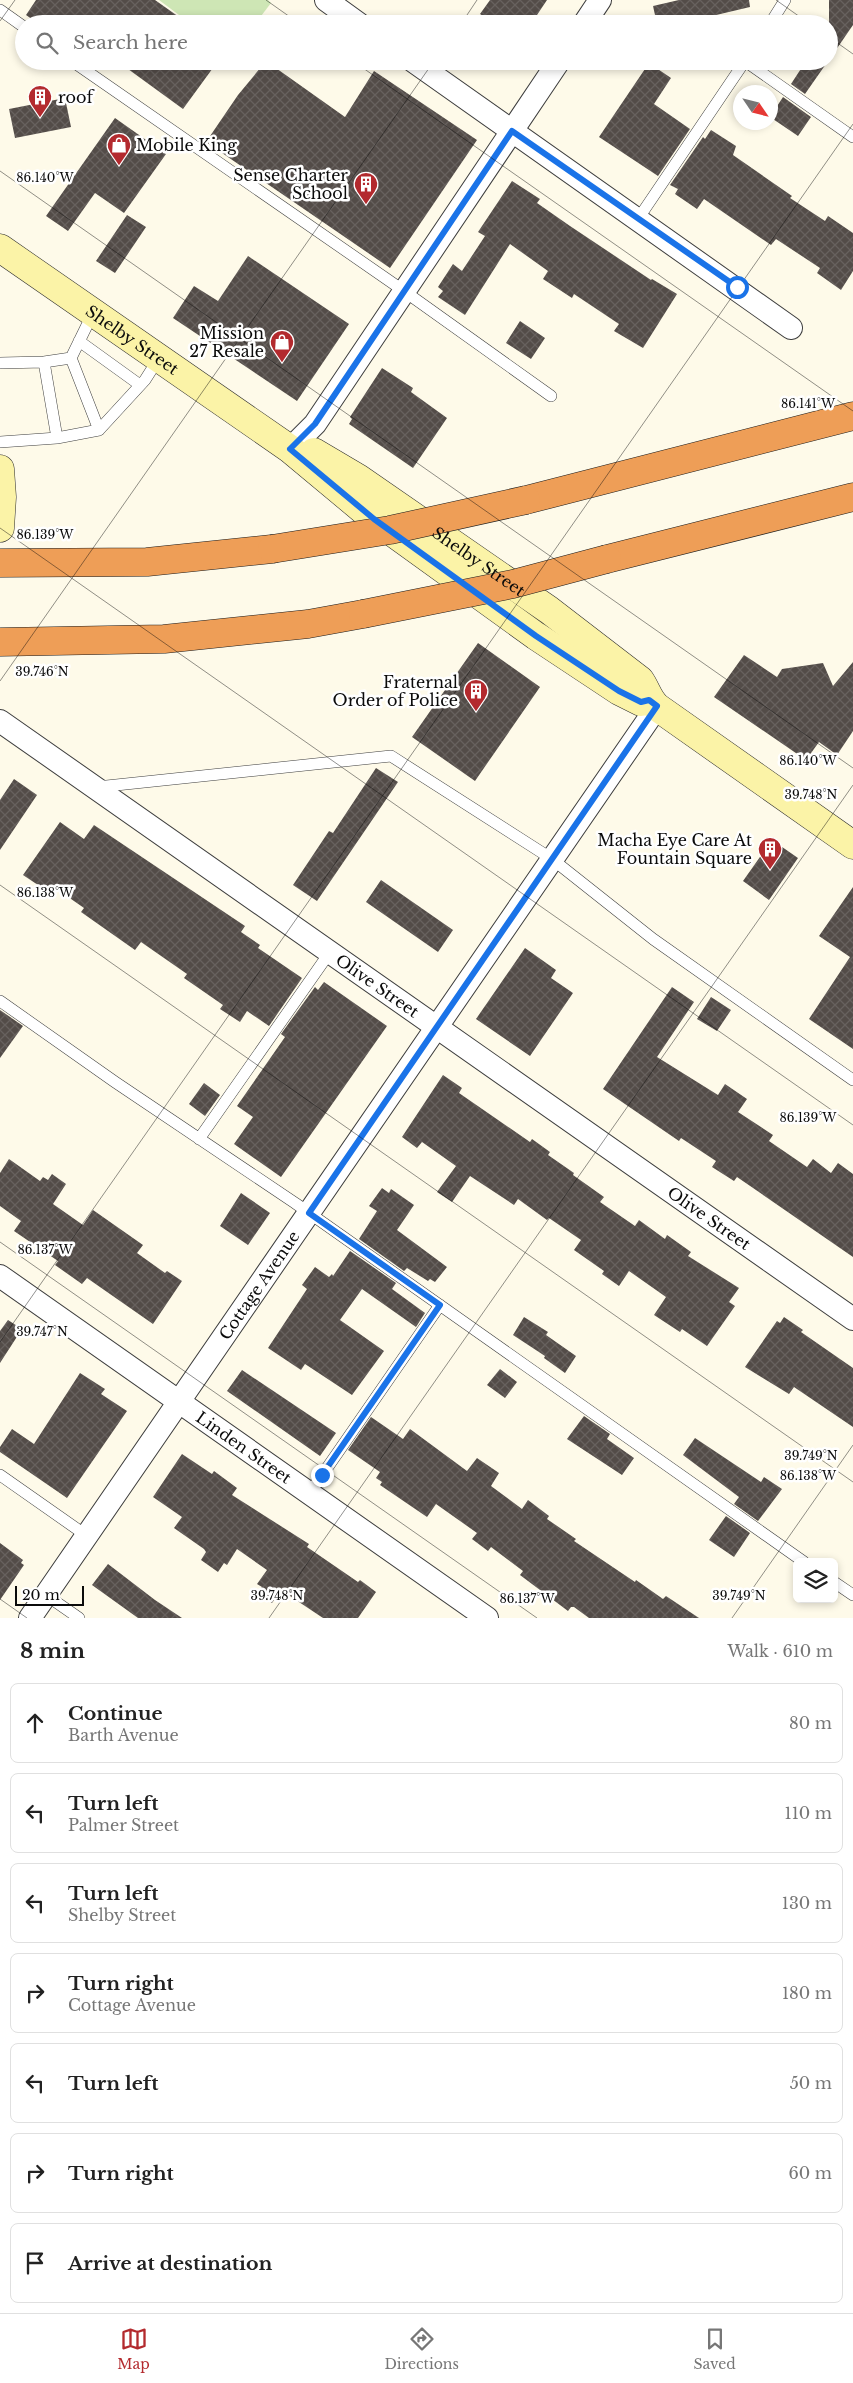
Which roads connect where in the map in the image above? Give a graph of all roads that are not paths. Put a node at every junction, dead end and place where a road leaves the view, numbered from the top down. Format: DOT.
graph roads {
  1 [pos="326,0"];
  2 [pos="600,0"];
  3 [pos="785,0"];
  4 [pos="0,10"];
  5 [pos="347,15"];
  6 [pos="590,15"];
  7 [pos="776,15"];
  8 [pos="15,21"];
  9 [pos="85,70"];
  10 [pos="426,70"];
  11 [pos="553,70"];
  12 [pos="739,70"];
  13 [pos="758,70"];
  14 [pos="512,131"];
  15 [pos="853,137"];
  16 [pos="638,219"];
  17 [pos="0,248"];
  18 [pos="404,291"];
  19 [pos="93,312"];
  20 [pos="791,328"];
  21 [pos="80,341"];
  22 [pos="71,358"];
  23 [pos="159,358"];
  24 [pos="44,362"];
  25 [pos="0,363"];
  26 [pos="140,385"];
  27 [pos="551,396"];
  28 [pos="853,416"];
  29 [pos="99,430"];
  30 [pos="57,438"];
  31 [pos="0,442"];
  32 [pos="290,449"];
  33 [pos="0,469"];
  34 [pos="853,497"];
  35 [pos="853,508"];
  36 [pos="0,528"];
  37 [pos="714,532"];
  38 [pos="0,563"];
  39 [pos="0,642"];
  40 [pos="653,703"];
  41 [pos="0,722"];
  42 [pos="95,788"];
  43 [pos="853,845"];
  44 [pos="552,859"];
  45 [pos="330,952"];
  46 [pos="0,1001"];
  47 [pos="437,1026"];
  48 [pos="853,1080"];
  49 [pos="199,1139"];
  50 [pos="309,1213"];
  51 [pos="0,1276"];
  52 [pos="440,1305"];
  53 [pos="853,1319"];
  54 [pos="179,1402"];
  55 [pos="0,1475"];
  56 [pos="309,1494"];
  57 [pos="87,1536"];
  58 [pos="798,1558"];
  59 [pos="838,1585"];
  60 [pos="46,1595"];
  61 [pos="853,1595"];
  62 [pos="30,1618"];
  63 [pos="79,1618"];
  64 [pos="487,1618"];
  1 -- 5 [label="street"];
  2 -- 6 [label="street"];
  3 -- 7 [label="lane"];
  4 -- 8 [label="lane"];
  9 -- 18 [label="lane"];
  10 -- 14 [label="street"];
  11 -- 14 [label="street"];
  12 -- 16 [label="lane"];
  13 -- 15 [label="lane"];
  14 -- 16 [label="street"];
  14 -- 18 [label="street"];
  16 -- 20 [label="street"];
  17 -- 19 [label="main road, Shelby Street"];
  18 -- 27 [label="lane"];
  18 -- 32 [label="street"];
  19 -- 21 [label="lane"];
  19 -- 23 [label="main road, Shelby Street"];
  21 -- 22 [label="lane"];
  21 -- 26 [label="lane"];
  22 -- 24 [label="lane"];
  22 -- 29 [label="lane"];
  23 -- 26 [label="lane"];
  23 -- 32 [label="main road, Shelby Street"];
  24 -- 25 [label="lane"];
  24 -- 30 [label="lane"];
  26 -- 29 [label="lane"];
  28 -- 38 [label="highway, bridge"];
  29 -- 30 [label="lane"];
  30 -- 31 [label="lane"];
  32 -- 40 [label="main road, Shelby Street"];
  33 -- 36 [label="main road"];
  34 -- 37 [label="highway"];
  35 -- 37 [label="highway"];
  37 -- 39 [label="highway, bridge"];
  40 -- 43 [label="main road, Shelby Street"];
  40 -- 44 [label="street, Cottage Avenue"];
  41 -- 42 [label="street, Olive Street"];
  42 -- 44 [label="lane"];
  42 -- 45 [label="street, Olive Street"];
  44 -- 47 [label="street, Cottage Avenue"];
  44 -- 48 [label="lane"];
  45 -- 47 [label="street, Olive Street"];
  45 -- 49 [label="lane"];
  46 -- 49 [label="lane"];
  47 -- 50 [label="street, Cottage Avenue"];
  47 -- 53 [label="street, Olive Street"];
  49 -- 50 [label="lane"];
  50 -- 52 [label="lane"];
  50 -- 54 [label="street, Cottage Avenue"];
  51 -- 54 [label="street, Linden Street"];
  52 -- 56 [label="lane"];
  52 -- 58 [label="lane"];
  54 -- 56 [label="street, Linden Street"];
  54 -- 57 [label="street, Cottage Avenue"];
  55 -- 57 [label="lane"];
  56 -- 64 [label="street, Linden Street"];
  57 -- 60 [label="street, Cottage Avenue"];
  59 -- 61 [label="lane"];
  60 -- 62 [label="street, Cottage Avenue"];
  60 -- 63 [label="lane"];
}
